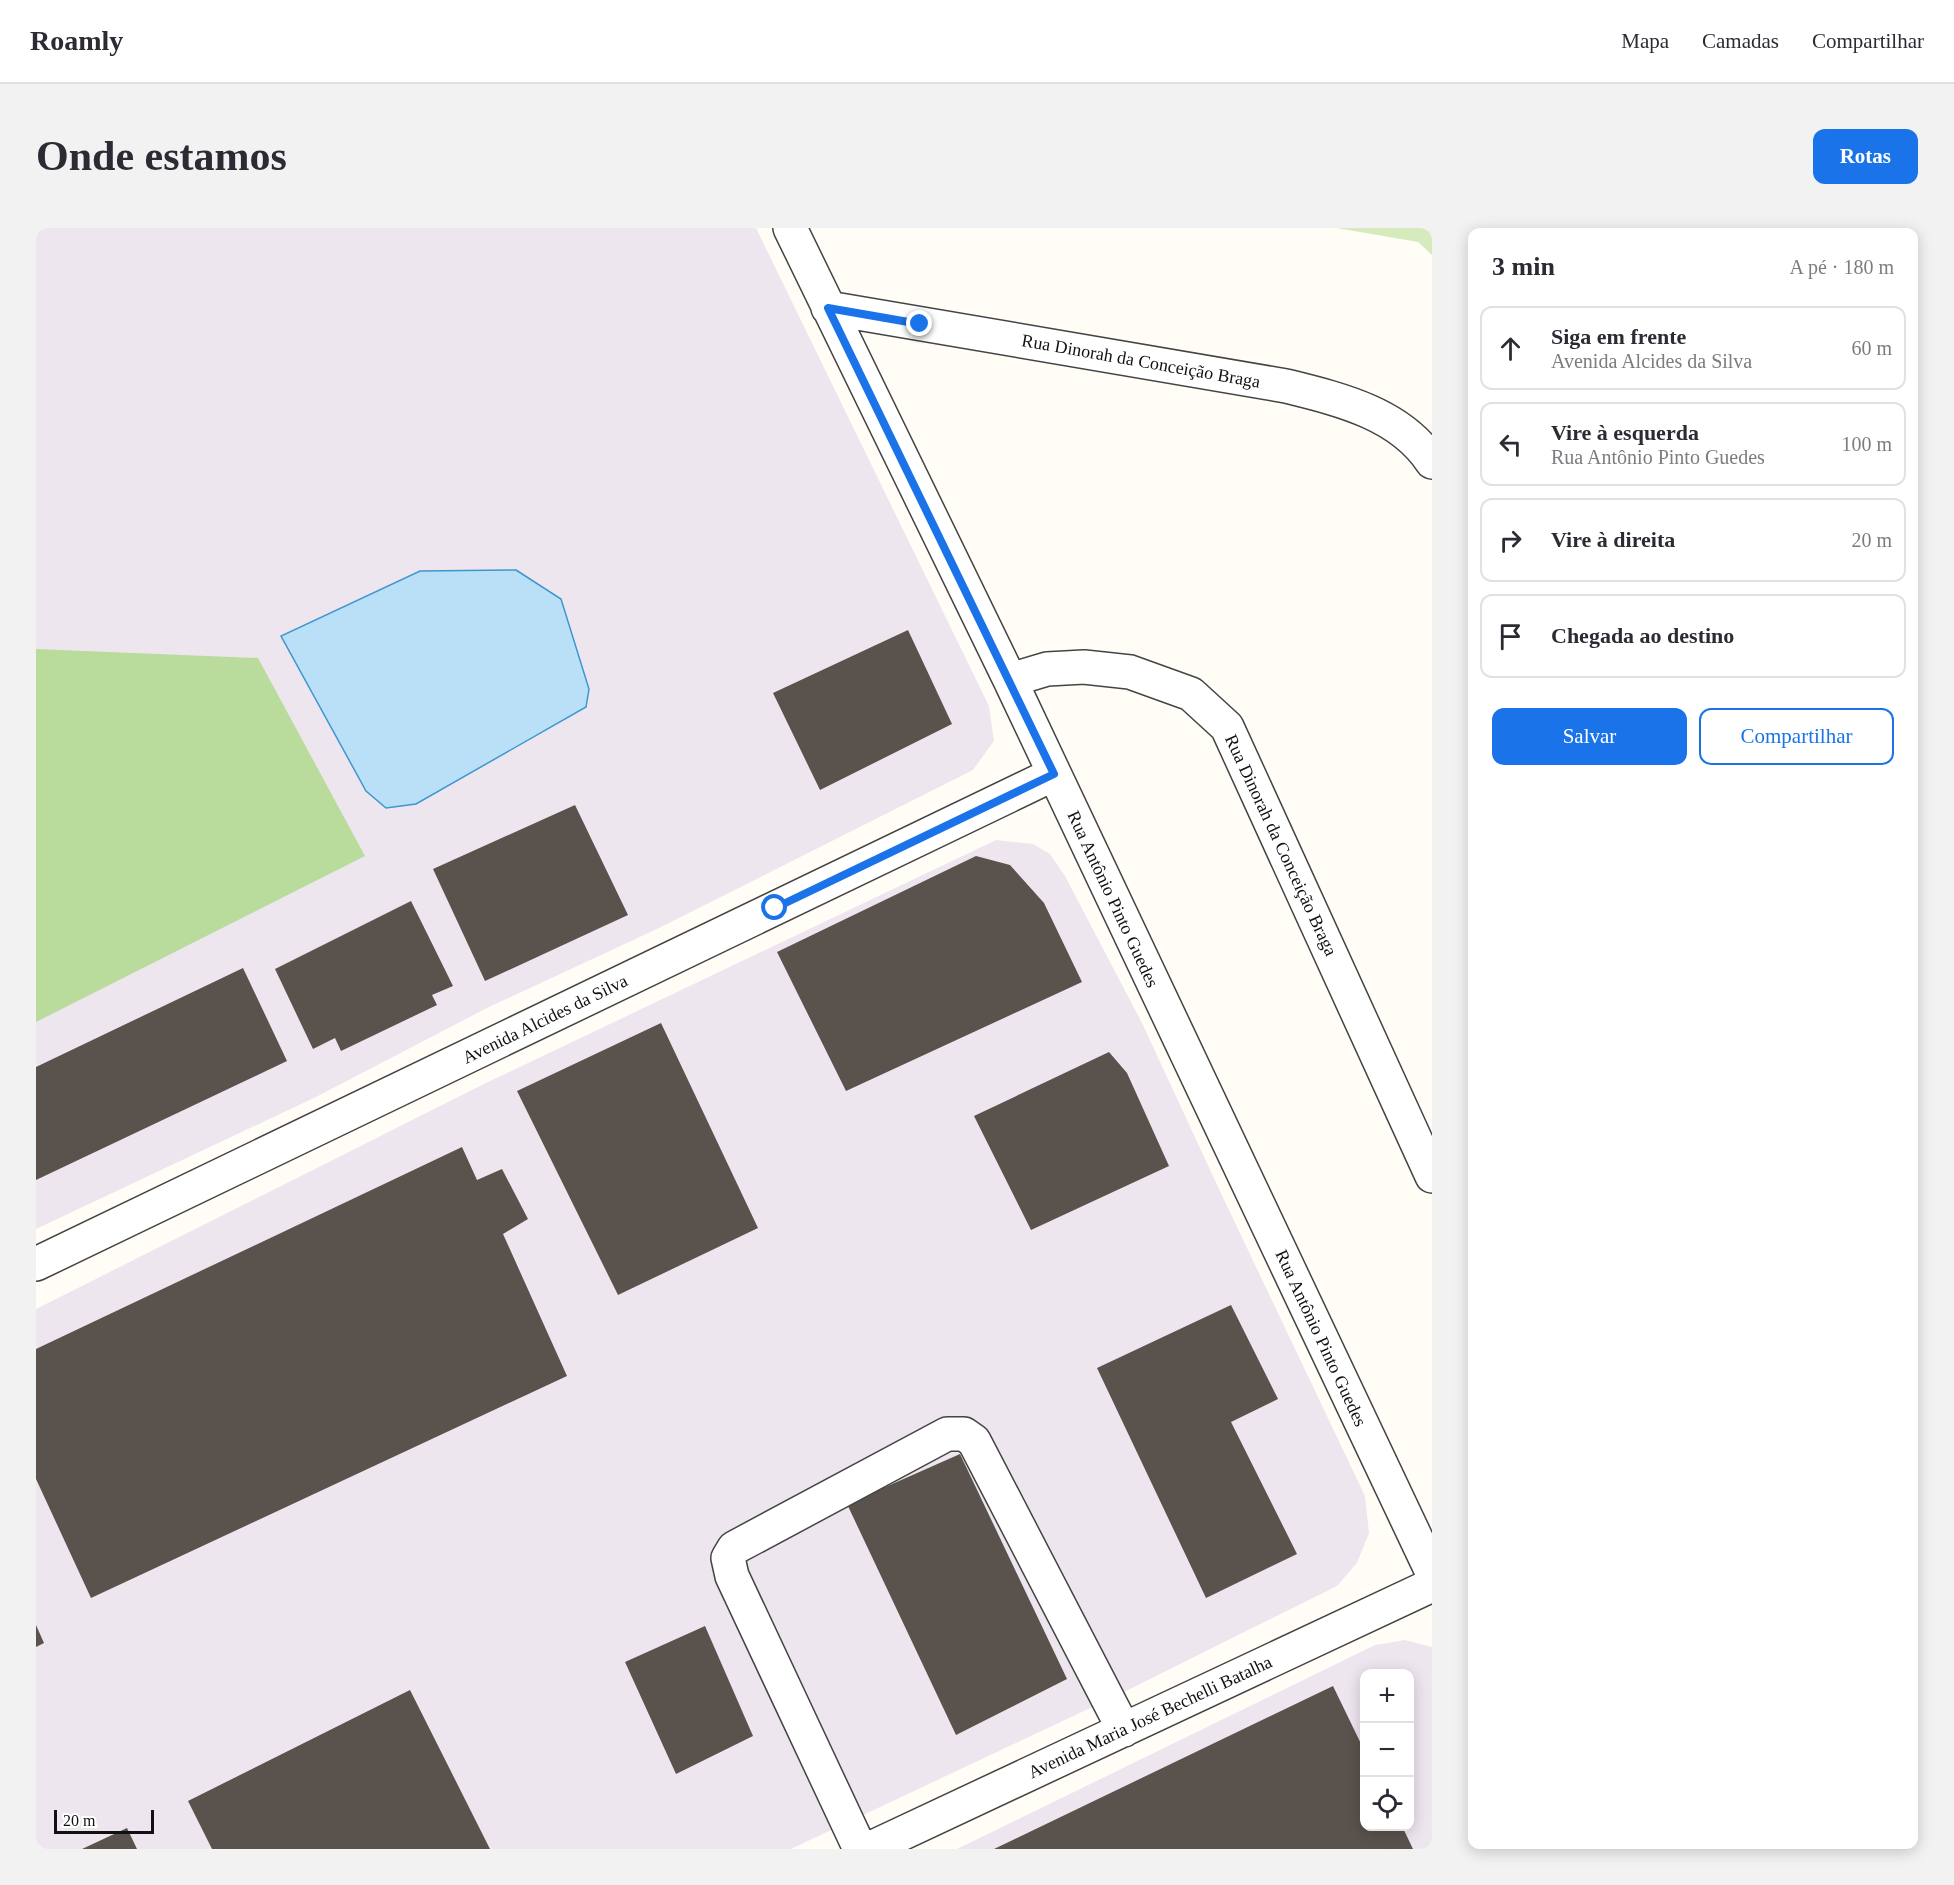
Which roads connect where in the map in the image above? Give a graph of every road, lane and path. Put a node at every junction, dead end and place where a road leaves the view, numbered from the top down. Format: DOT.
graph roads {
  1 [pos="790,228"];
  2 [pos="828,308"];
  3 [pos="1432,462"];
  4 [pos="1010,680"];
  5 [pos="1054,774"];
  6 [pos="1432,1176"];
  7 [pos="36,1264"];
  8 [pos="1432,1572"];
  9 [pos="1432,1585"];
  10 [pos="1124,1730"];
  11 [pos="860,1849"];
  12 [pos="869,1849"];
  1 -- 2 [label="street, Rua Antônio Pinto Guedes"];
  2 -- 3 [label="street, Rua Dinorah da Conceição Braga"];
  2 -- 4 [label="street, Rua Antônio Pinto Guedes"];
  4 -- 5 [label="street, Rua Antônio Pinto Guedes"];
  4 -- 6 [label="street, Rua Dinorah da Conceição Braga"];
  5 -- 7 [label="street, Avenida Alcides da Silva"];
  5 -- 8 [label="street, Rua Antônio Pinto Guedes"];
  9 -- 10 [label="street, Avenida Maria José Bechelli Batalha"];
  10 -- 11 [label="street"];
  10 -- 12 [label="street, Avenida Maria José Bechelli Batalha"];
}
